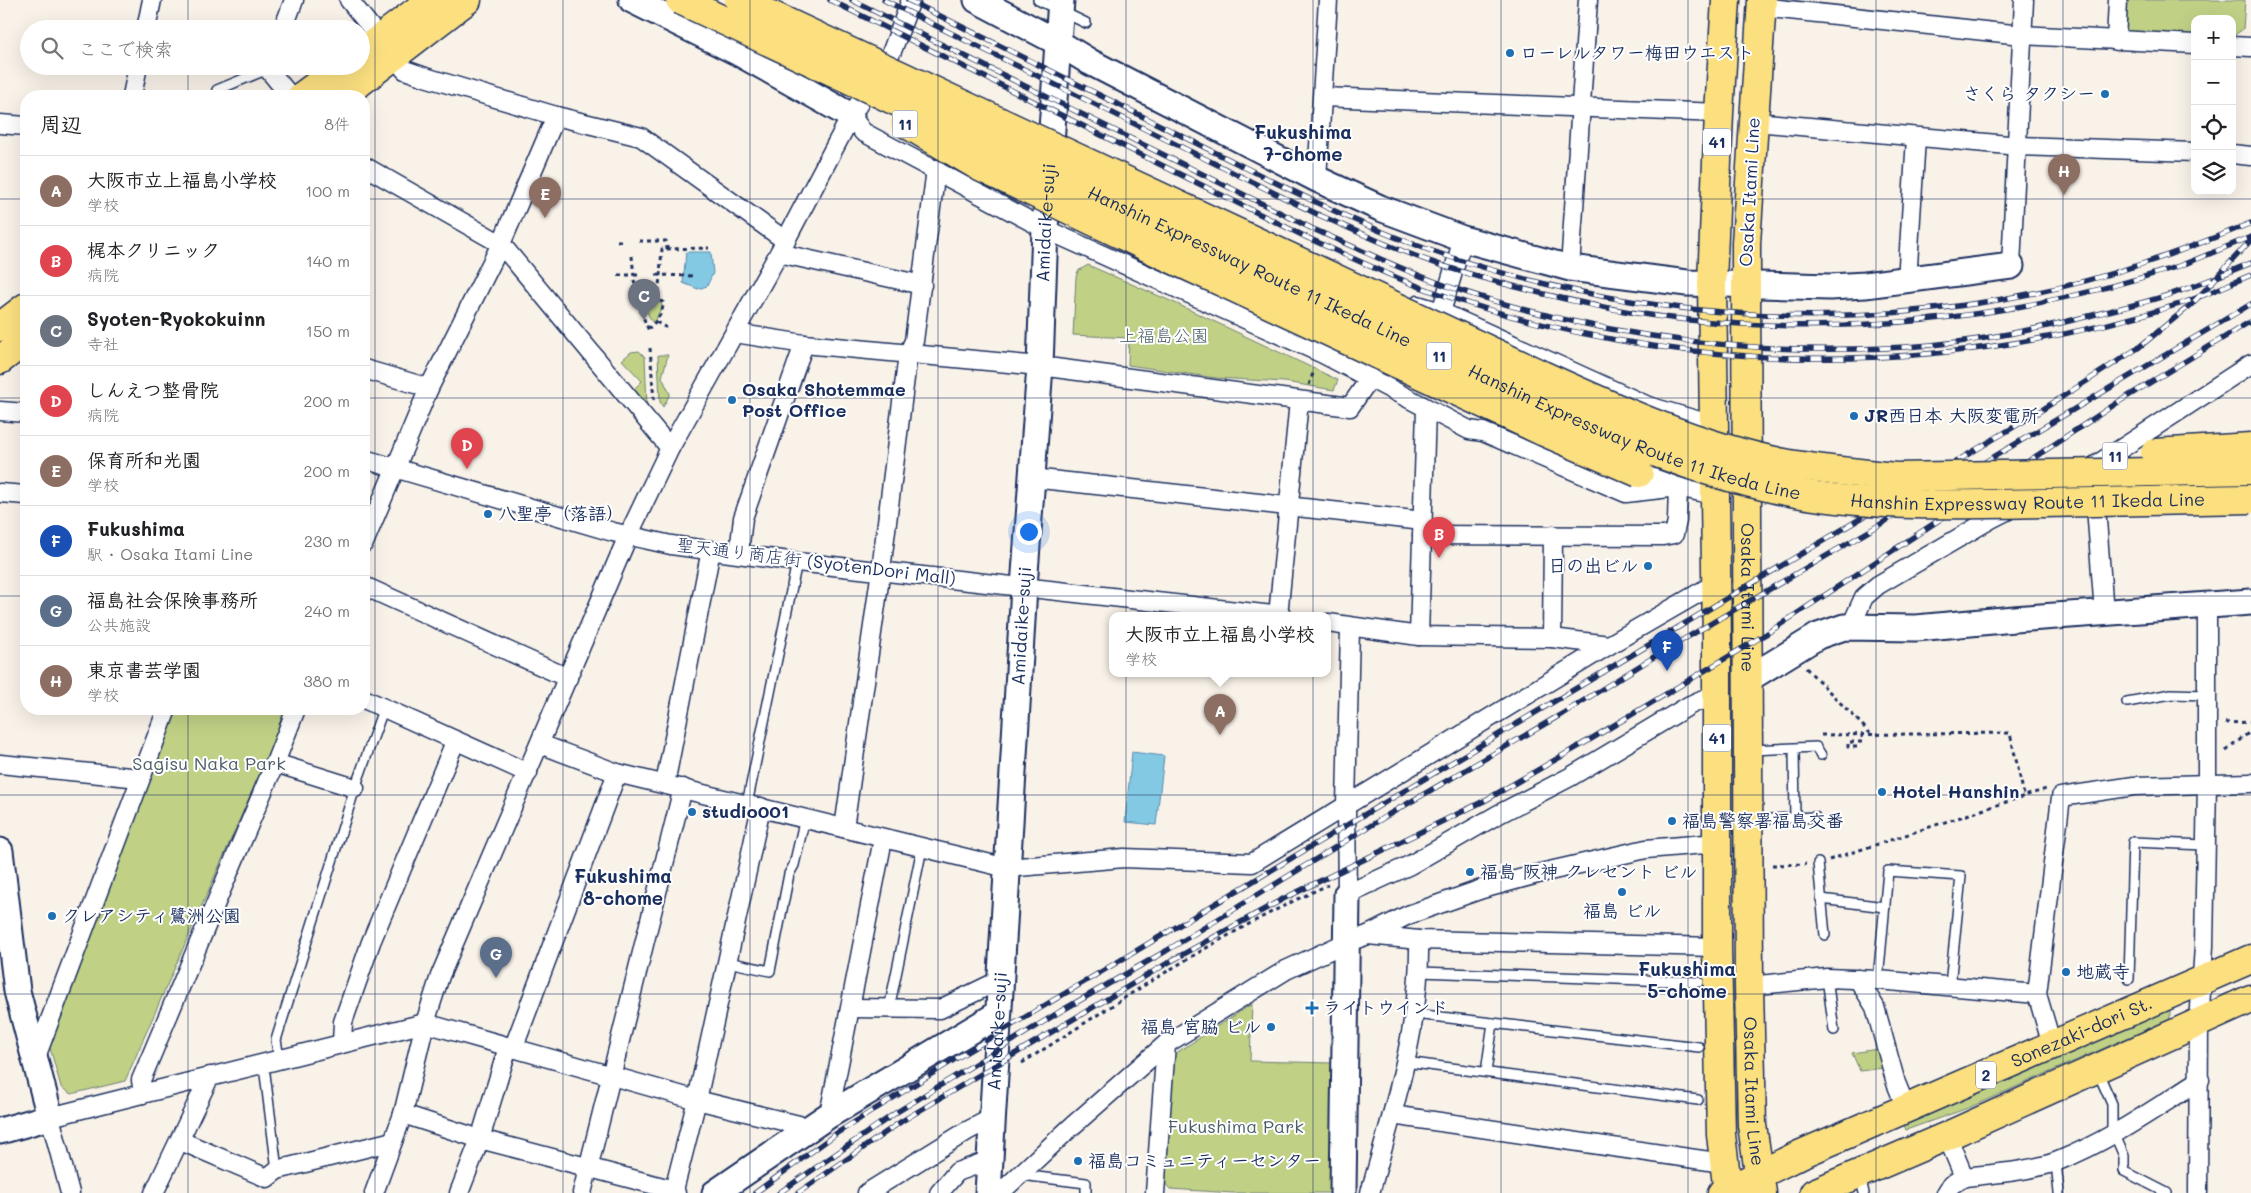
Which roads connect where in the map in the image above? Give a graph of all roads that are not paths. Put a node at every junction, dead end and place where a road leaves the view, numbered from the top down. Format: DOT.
graph roads {
  1 [pos="152,0"];
  2 [pos="294,0"];
  3 [pos="349,0"];
  4 [pos="431,0"];
  5 [pos="467,0"];
  6 [pos="632,0"];
  7 [pos="680,0"];
  8 [pos="739,0"];
  9 [pos="911,0"];
  10 [pos="977,0"];
  11 [pos="1038,0"];
  12 [pos="1328,0"];
  13 [pos="1588,0"];
  14 [pos="1726,0"];
  15 [pos="2024,0"];
  16 [pos="2118,0"];
  17 [pos="1761,4"];
  18 [pos="1060,6"];
  19 [pos="148,20"];
  20 [pos="287,20"];
  21 [pos="361,20"];
  22 [pos="1086,23"];
  23 [pos="370,35"];
  24 [pos="2022,35"];
  25 [pos="2116,41"];
  26 [pos="1057,42"];
  27 [pos="2191,44"];
  28 [pos="2236,46"];
  29 [pos="781,47"];
  30 [pos="2251,47"];
  31 [pos="378,49"];
  32 [pos="370,59"];
  33 [pos="136,75"];
  34 [pos="252,75"];
  35 [pos="274,75"];
  36 [pos="331,75"];
  37 [pos="358,75"];
  38 [pos="133,90"];
  39 [pos="216,90"];
  40 [pos="286,90"];
  41 [pos="310,90"];
  42 [pos="347,90"];
  43 [pos="1323,97"];
  44 [pos="1581,108"];
  45 [pos="1718,113"];
  46 [pos="556,116"];
  47 [pos="851,116"];
  48 [pos="1755,122"];
  49 [pos="0,124"];
  50 [pos="20,126"];
  51 [pos="1916,138"];
  52 [pos="2018,146"];
  53 [pos="2191,152"];
  54 [pos="2236,154"];
  55 [pos="2251,156"];
  56 [pos="370,169"];
  57 [pos="936,169"];
  58 [pos="1317,179"];
  59 [pos="1046,228"];
  60 [pos="1463,239"];
  61 [pos="500,244"];
  62 [pos="782,247"];
  63 [pos="2011,266"];
  64 [pos="1570,268"];
  65 [pos="1907,280"];
  66 [pos="1712,283"];
  67 [pos="1746,284"];
  68 [pos="922,285"];
  69 [pos="20,312"];
  70 [pos="1441,312"];
  71 [pos="0,327"];
  72 [pos="735,333"];
  73 [pos="804,344"];
  74 [pos="20,345"];
  75 [pos="908,354"];
  76 [pos="0,360"];
  77 [pos="1319,361"];
  78 [pos="2251,364"];
  79 [pos="1040,366"];
  80 [pos="370,371"];
  81 [pos="1370,378"];
  82 [pos="429,388"];
  83 [pos="1298,401"];
  84 [pos="1426,409"];
  85 [pos="0,411"];
  86 [pos="20,413"];
  87 [pos="1713,425"];
  88 [pos="2251,447"];
  89 [pos="670,448"];
  90 [pos="370,461"];
  91 [pos="2093,467"];
  92 [pos="394,469"];
  93 [pos="2251,470"];
  94 [pos="1639,473"];
  95 [pos="1980,476"];
  96 [pos="1032,478"];
  97 [pos="1678,487"];
  98 [pos="0,493"];
  99 [pos="20,495"];
  100 [pos="1714,495"];
  101 [pos="2251,499"];
  102 [pos="1288,506"];
  103 [pos="370,528"];
  104 [pos="1422,528"];
  105 [pos="1553,535"];
  106 [pos="628,536"];
  107 [pos="711,550"];
  108 [pos="739,553"];
  109 [pos="797,562"];
  110 [pos="881,570"];
  111 [pos="1716,583"];
  112 [pos="1024,587"];
  113 [pos="370,589"];
  114 [pos="2251,602"];
  115 [pos="2207,606"];
  116 [pos="1243,612"];
  117 [pos="1281,612"];
  118 [pos="2104,613"];
  119 [pos="1331,624"];
  120 [pos="1851,626"];
  121 [pos="1350,627"];
  122 [pos="1419,636"];
  123 [pos="1552,638"];
  124 [pos="1609,645"];
  125 [pos="568,678"];
  126 [pos="1748,679"];
  127 [pos="1717,693"];
  128 [pos="2207,695"];
  129 [pos="370,701"];
  130 [pos="2127,702"];
  131 [pos="384,707"];
  132 [pos="165,715"];
  133 [pos="294,715"];
  134 [pos="456,742"];
  135 [pos="540,744"];
  136 [pos="1794,749"];
  137 [pos="1748,750"];
  138 [pos="1821,755"];
  139 [pos="275,763"];
  140 [pos="0,764"];
  141 [pos="528,773"];
  142 [pos="617,773"];
  143 [pos="140,778"];
  144 [pos="2207,783"];
  145 [pos="2251,783"];
  146 [pos="665,784"];
  147 [pos="355,788"];
  148 [pos="683,788"];
  149 [pos="754,805"];
  150 [pos="1346,806"];
  151 [pos="1815,817"];
  152 [pos="805,818"];
  153 [pos="1795,818"];
  154 [pos="1749,820"];
  155 [pos="844,828"];
  156 [pos="883,839"];
  157 [pos="1718,843"];
  158 [pos="2204,845"];
  159 [pos="922,848"];
  160 [pos="0,851"];
  161 [pos="1818,863"];
  162 [pos="1007,868"];
  163 [pos="1338,889"];
  164 [pos="1821,900"];
  165 [pos="1885,907"];
  166 [pos="1368,935"];
  167 [pos="1825,935"];
  168 [pos="1418,940"];
  169 [pos="1345,943"];
  170 [pos="1717,947"];
  171 [pos="2251,959"];
  172 [pos="728,962"];
  173 [pos="1420,972"];
  174 [pos="1827,978"];
  175 [pos="1858,979"];
  176 [pos="2129,979"];
  177 [pos="1000,980"];
  178 [pos="1878,980"];
  179 [pos="2202,981"];
  180 [pos="1699,982"];
  181 [pos="1950,985"];
  182 [pos="1749,986"];
  183 [pos="2037,994"];
  184 [pos="2251,999"];
  185 [pos="851,1008"];
  186 [pos="889,1009"];
  187 [pos="998,1014"];
  188 [pos="1415,1014"];
  189 [pos="424,1023"];
  190 [pos="1493,1023"];
  191 [pos="2199,1023"];
  192 [pos="1834,1030"];
  193 [pos="342,1043"];
  194 [pos="1166,1044"];
  195 [pos="2052,1045"];
  196 [pos="1699,1047"];
  197 [pos="510,1048"];
  198 [pos="36,1057"];
  199 [pos="279,1058"];
  200 [pos="1405,1062"];
  201 [pos="2097,1068"];
  202 [pos="1486,1072"];
  203 [pos="265,1074"];
  204 [pos="210,1076"];
  205 [pos="611,1077"];
  206 [pos="2200,1080"];
  207 [pos="143,1094"];
  208 [pos="697,1100"];
  209 [pos="1698,1100"];
  210 [pos="1907,1110"];
  211 [pos="402,1114"];
  212 [pos="1392,1115"];
  213 [pos="50,1117"];
  214 [pos="992,1118"];
  215 [pos="820,1122"];
  216 [pos="0,1131"];
  217 [pos="2115,1134"];
  218 [pos="1947,1136"];
  219 [pos="480,1139"];
  220 [pos="181,1140"];
  221 [pos="393,1141"];
  222 [pos="990,1160"];
  223 [pos="2056,1162"];
  224 [pos="1723,1163"];
  225 [pos="589,1168"];
  226 [pos="277,1170"];
  227 [pos="1020,1175"];
  228 [pos="1862,1183"];
  229 [pos="1760,1184"];
  230 [pos="1953,1187"];
  231 [pos="675,1192"];
  232 [pos="1726,1192"];
  233 [pos="70,1193"];
  234 [pos="154,1193"];
  235 [pos="374,1193"];
  236 [pos="459,1193"];
  237 [pos="582,1193"];
  238 [pos="715,1193"];
  239 [pos="867,1193"];
  240 [pos="938,1193"];
  241 [pos="988,1193"];
  242 [pos="1000,1193"];
  243 [pos="1086,1193"];
  244 [pos="1155,1193"];
  245 [pos="1343,1193"];
  246 [pos="1370,1193"];
  247 [pos="1814,1193"];
  248 [pos="2059,1193"];
  249 [pos="2167,1193"];
  250 [pos="2198,1193"];
  1 -- 19 [label="street"];
  2 -- 20 [label="street"];
  3 -- 21 [label="street"];
  4 -- 31 [label="main road"];
  5 -- 31 [label="main road"];
  6 -- 47 [label="street"];
  7 -- 29 [label="main road, Hanshin Expressway Route 11 Ikeda Line / 11, bridge"];
  8 -- 95 [label="main road, Hanshin Expressway Route 11 Ikeda Line / 11, bridge"];
  9 -- 47 [label="street"];
  10 -- 26 [label="street"];
  11 -- 18 [label="lane"];
  12 -- 43 [label="street"];
  13 -- 44 [label="street"];
  14 -- 45 [label="main road, Osaka Itami Line / 41"];
  15 -- 24 [label="street"];
  16 -- 25 [label="street"];
  17 -- 24 [label="street"];
  17 -- 48 [label="main road, Osaka Itami Line / 41"];
  18 -- 22 [label="lane"];
  18 -- 26 [label="street, Amidaike-suji"];
  23 -- 31 [label="street"];
  24 -- 25 [label="street"];
  24 -- 52 [label="street"];
  25 -- 27 [label="street"];
  26 -- 58 [label="street"];
  26 -- 59 [label="street, Amidaike-suji"];
  28 -- 30 [label="street"];
  29 -- 94 [label="main road, 11, bridge"];
  29 -- 101 [label="main road, Hanshin Expressway Route 11 Ikeda Line / 11, bridge"];
  31 -- 32 [label="main road"];
  31 -- 46 [label="street"];
  33 -- 38 [label="street"];
  34 -- 39 [label="lane"];
  35 -- 40 [label="street"];
  36 -- 41 [label="main road"];
  37 -- 42 [label="main road"];
  43 -- 44 [label="street"];
  43 -- 58 [label="street"];
  44 -- 45 [label="street"];
  44 -- 64 [label="street"];
  45 -- 66 [label="main road, Osaka Itami Line / 41"];
  46 -- 61 [label="street"];
  46 -- 62 [label="street"];
  47 -- 57 [label="street"];
  47 -- 62 [label="street"];
  48 -- 51 [label="street"];
  48 -- 67 [label="main road, Osaka Itami Line / 41"];
  49 -- 50 [label="street"];
  51 -- 52 [label="street"];
  51 -- 65 [label="street"];
  52 -- 53 [label="street"];
  52 -- 63 [label="street"];
  54 -- 55 [label="street"];
  56 -- 61 [label="street"];
  57 -- 59 [label="street"];
  57 -- 68 [label="street"];
  58 -- 60 [label="street"];
  59 -- 77 [label="street"];
  59 -- 79 [label="street, Amidaike-suji"];
  60 -- 64 [label="street"];
  60 -- 70 [label="street"];
  61 -- 82 [label="street"];
  61 -- 89 [label="street"];
  62 -- 68 [label="street"];
  62 -- 72 [label="street"];
  63 -- 65 [label="street"];
  64 -- 66 [label="street"];
  65 -- 67 [label="street"];
  66 -- 67 [label="street"];
  66 -- 87 [label="main road, Osaka Itami Line / 41"];
  67 -- 126 [label="main road, Osaka Itami Line / 41"];
  68 -- 75 [label="street"];
  69 -- 71 [label="main road"];
  70 -- 77 [label="street"];
  70 -- 87 [label="street"];
  72 -- 73 [label="street"];
  72 -- 89 [label="street"];
  73 -- 75 [label="street"];
  73 -- 108 [label="street"];
  74 -- 76 [label="main road"];
  75 -- 79 [label="street"];
  75 -- 110 [label="street"];
  77 -- 81 [label="street"];
  78 -- 91 [label="street"];
  79 -- 83 [label="street"];
  79 -- 96 [label="street, Amidaike-suji"];
  80 -- 82 [label="street"];
  81 -- 83 [label="street"];
  81 -- 84 [label="street"];
  82 -- 92 [label="street"];
  83 -- 102 [label="street"];
  84 -- 97 [label="street"];
  84 -- 104 [label="street"];
  85 -- 86 [label="street"];
  87 -- 100 [label="main road, Osaka Itami Line / 41"];
  88 -- 95 [label="main road, 11, bridge"];
  89 -- 106 [label="street"];
  90 -- 92 [label="street, 聖天通り商店街 (SyotenDori Mall)"];
  91 -- 118 [label="street"];
  91 -- 120 [label="street"];
  92 -- 103 [label="street"];
  92 -- 106 [label="street, 聖天通り商店街 (SyotenDori Mall)"];
  93 -- 95 [label="main road, Hanshin Expressway Route 11 Ikeda Line / 11, bridge"];
  94 -- 97 [label="street"];
  96 -- 102 [label="street"];
  96 -- 112 [label="street, Amidaike-suji"];
  97 -- 100 [label="street"];
  97 -- 105 [label="street"];
  98 -- 99 [label="street"];
  100 -- 111 [label="main road, Osaka Itami Line / 41"];
  102 -- 104 [label="street"];
  102 -- 117 [label="street"];
  104 -- 105 [label="street"];
  104 -- 122 [label="street"];
  105 -- 123 [label="street"];
  106 -- 107 [label="street, 聖天通り商店街 (SyotenDori Mall)"];
  106 -- 125 [label="street"];
  107 -- 108 [label="street, 聖天通り商店街 (SyotenDori Mall)"];
  107 -- 146 [label="street"];
  108 -- 109 [label="street, 聖天通り商店街 (SyotenDori Mall)"];
  109 -- 110 [label="street, 聖天通り商店街 (SyotenDori Mall)"];
  109 -- 149 [label="lane"];
  110 -- 112 [label="street, 聖天通り商店街 (SyotenDori Mall)"];
  110 -- 155 [label="street"];
  111 -- 124 [label="street"];
  111 -- 127 [label="main road, Osaka Itami Line / 41"];
  112 -- 116 [label="street, 聖天通り商店街 (SyotenDori Mall)"];
  112 -- 162 [label="street, Amidaike-suji"];
  113 -- 125 [label="street"];
  114 -- 115 [label="street"];
  115 -- 118 [label="street"];
  115 -- 128 [label="street"];
  118 -- 120 [label="street"];
  119 -- 121 [label="street"];
  120 -- 126 [label="street"];
  121 -- 122 [label="street"];
  121 -- 150 [label="street"];
  122 -- 123 [label="street"];
  123 -- 124 [label="street"];
  124 -- 150 [label="street"];
  125 -- 135 [label="street"];
  126 -- 137 [label="main road, Osaka Itami Line / 41"];
  127 -- 157 [label="main road, Osaka Itami Line / 41"];
  127 -- 163 [label="street"];
  128 -- 130 [label="lane"];
  128 -- 144 [label="street"];
  129 -- 131 [label="street"];
  131 -- 134 [label="street"];
  131 -- 147 [label="lane"];
  132 -- 143 [label="street"];
  133 -- 139 [label="street"];
  134 -- 141 [label="street"];
  134 -- 193 [label="street"];
  135 -- 141 [label="street"];
  135 -- 142 [label="street"];
  136 -- 137 [label="lane"];
  136 -- 138 [label="lane"];
  136 -- 153 [label="lane"];
  137 -- 154 [label="main road, Osaka Itami Line / 41"];
  139 -- 147 [label="street"];
  139 -- 207 [label="street"];
  140 -- 143 [label="street"];
  141 -- 189 [label="street"];
  142 -- 146 [label="street"];
  142 -- 197 [label="street"];
  143 -- 198 [label="street"];
  144 -- 145 [label="street"];
  144 -- 158 [label="street"];
  144 -- 183 [label="street"];
  146 -- 148 [label="street"];
  147 -- 199 [label="lane"];
  148 -- 149 [label="street"];
  148 -- 205 [label="street"];
  149 -- 152 [label="street"];
  149 -- 172 [label="street"];
  150 -- 162 [label="street"];
  150 -- 163 [label="street"];
  151 -- 153 [label="lane"];
  152 -- 155 [label="street"];
  152 -- 172 [label="lane"];
  153 -- 154 [label="lane"];
  154 -- 182 [label="main road, Osaka Itami Line / 41"];
  155 -- 156 [label="street"];
  156 -- 159 [label="street"];
  156 -- 185 [label="street"];
  157 -- 166 [label="street"];
  157 -- 170 [label="main road, Osaka Itami Line / 41"];
  158 -- 176 [label="lane"];
  158 -- 179 [label="street"];
  159 -- 162 [label="street"];
  159 -- 186 [label="lane"];
  160 -- 198 [label="street"];
  161 -- 164 [label="lane"];
  162 -- 177 [label="street, Amidaike-suji"];
  163 -- 169 [label="street"];
  164 -- 165 [label="lane"];
  164 -- 167 [label="lane"];
  165 -- 178 [label="lane"];
  165 -- 181 [label="lane"];
  166 -- 168 [label="street"];
  166 -- 169 [label="street"];
  168 -- 170 [label="street"];
  168 -- 173 [label="street"];
  169 -- 194 [label="street"];
  169 -- 245 [label="street"];
  170 -- 224 [label="main road, Osaka Itami Line / 41"];
  171 -- 179 [label="main road, Sonezaki-dori St. / 2"];
  172 -- 208 [label="street"];
  173 -- 180 [label="lane"];
  173 -- 188 [label="street"];
  174 -- 175 [label="street"];
  174 -- 182 [label="street"];
  174 -- 192 [label="lane"];
  175 -- 178 [label="street"];
  175 -- 210 [label="street"];
  177 -- 186 [label="street"];
  177 -- 187 [label="street, Amidaike-suji"];
  178 -- 181 [label="street"];
  179 -- 191 [label="street"];
  179 -- 195 [label="main road, Sonezaki-dori St. / 2"];
  181 -- 183 [label="street"];
  182 -- 229 [label="main road, Osaka Itami Line / 41"];
  183 -- 195 [label="street"];
  184 -- 191 [label="main road, 2"];
  185 -- 186 [label="street"];
  185 -- 215 [label="street"];
  187 -- 214 [label="street, Amidaike-suji"];
  187 -- 215 [label="street"];
  188 -- 190 [label="lane"];
  188 -- 200 [label="street"];
  189 -- 193 [label="street"];
  189 -- 197 [label="street"];
  189 -- 211 [label="street"];
  190 -- 196 [label="lane"];
  190 -- 202 [label="lane"];
  191 -- 201 [label="main road, 2"];
  191 -- 206 [label="street"];
  193 -- 199 [label="street"];
  194 -- 227 [label="street"];
  194 -- 244 [label="street"];
  195 -- 210 [label="main road, Sonezaki-dori St. / 2"];
  197 -- 205 [label="street"];
  197 -- 219 [label="street"];
  198 -- 213 [label="street"];
  199 -- 204 [label="street"];
  200 -- 202 [label="lane"];
  200 -- 212 [label="street"];
  201 -- 217 [label="lane"];
  201 -- 218 [label="main road, 2"];
  202 -- 209 [label="lane"];
  203 -- 226 [label="lane"];
  204 -- 207 [label="street"];
  204 -- 220 [label="street"];
  205 -- 208 [label="street"];
  205 -- 225 [label="street"];
  206 -- 217 [label="street"];
  206 -- 250 [label="street"];
  207 -- 213 [label="street"];
  208 -- 215 [label="street"];
  208 -- 231 [label="street"];
  210 -- 229 [label="main road, Sonezaki-dori St. / 2"];
  211 -- 219 [label="street"];
  211 -- 221 [label="street"];
  212 -- 224 [label="street"];
  212 -- 246 [label="street"];
  213 -- 216 [label="street"];
  213 -- 233 [label="street"];
  214 -- 222 [label="street, Amidaike-suji"];
  214 -- 239 [label="street"];
  215 -- 238 [label="street"];
  217 -- 223 [label="street"];
  217 -- 249 [label="lane"];
  218 -- 228 [label="main road, 2"];
  218 -- 230 [label="street"];
  219 -- 225 [label="street"];
  219 -- 236 [label="street"];
  220 -- 226 [label="street"];
  220 -- 234 [label="street"];
  221 -- 226 [label="street"];
  221 -- 235 [label="street"];
  222 -- 240 [label="street"];
  222 -- 241 [label="street, Amidaike-suji"];
  223 -- 230 [label="street"];
  223 -- 248 [label="lane"];
  224 -- 232 [label="main road, Osaka Itami Line / 41"];
  225 -- 231 [label="street"];
  225 -- 237 [label="street"];
  227 -- 242 [label="street"];
  227 -- 243 [label="lane"];
  228 -- 247 [label="main road, 2"];
  229 -- 232 [label="main road, Sonezaki-dori St. / 2"];
}
